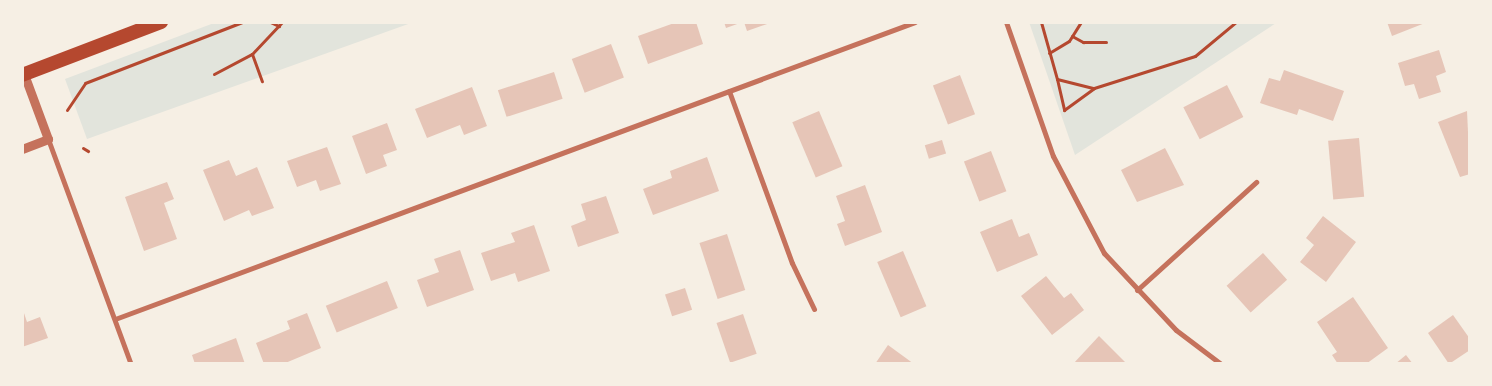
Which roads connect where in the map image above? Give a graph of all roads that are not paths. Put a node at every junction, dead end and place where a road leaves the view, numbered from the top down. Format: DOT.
graph roads {
  1 [pos="161,22"];
  2 [pos="916,22"];
  3 [pos="1006,22"];
  4 [pos="23,75"];
  5 [pos="729,92"];
  6 [pos="48,139"];
  7 [pos="22,149"];
  8 [pos="1256,182"];
  9 [pos="1137,290"];
  10 [pos="814,309"];
  11 [pos="115,319"];
  12 [pos="131,364"];
  13 [pos="1221,364"];
  1 -- 4 [label="highway"];
  2 -- 5 [label="street"];
  3 -- 9 [label="street"];
  4 -- 6 [label="street"];
  5 -- 10 [label="street"];
  5 -- 11 [label="street"];
  6 -- 7 [label="street"];
  6 -- 11 [label="street"];
  8 -- 9 [label="street"];
  9 -- 13 [label="street"];
  11 -- 12 [label="street"];
}
